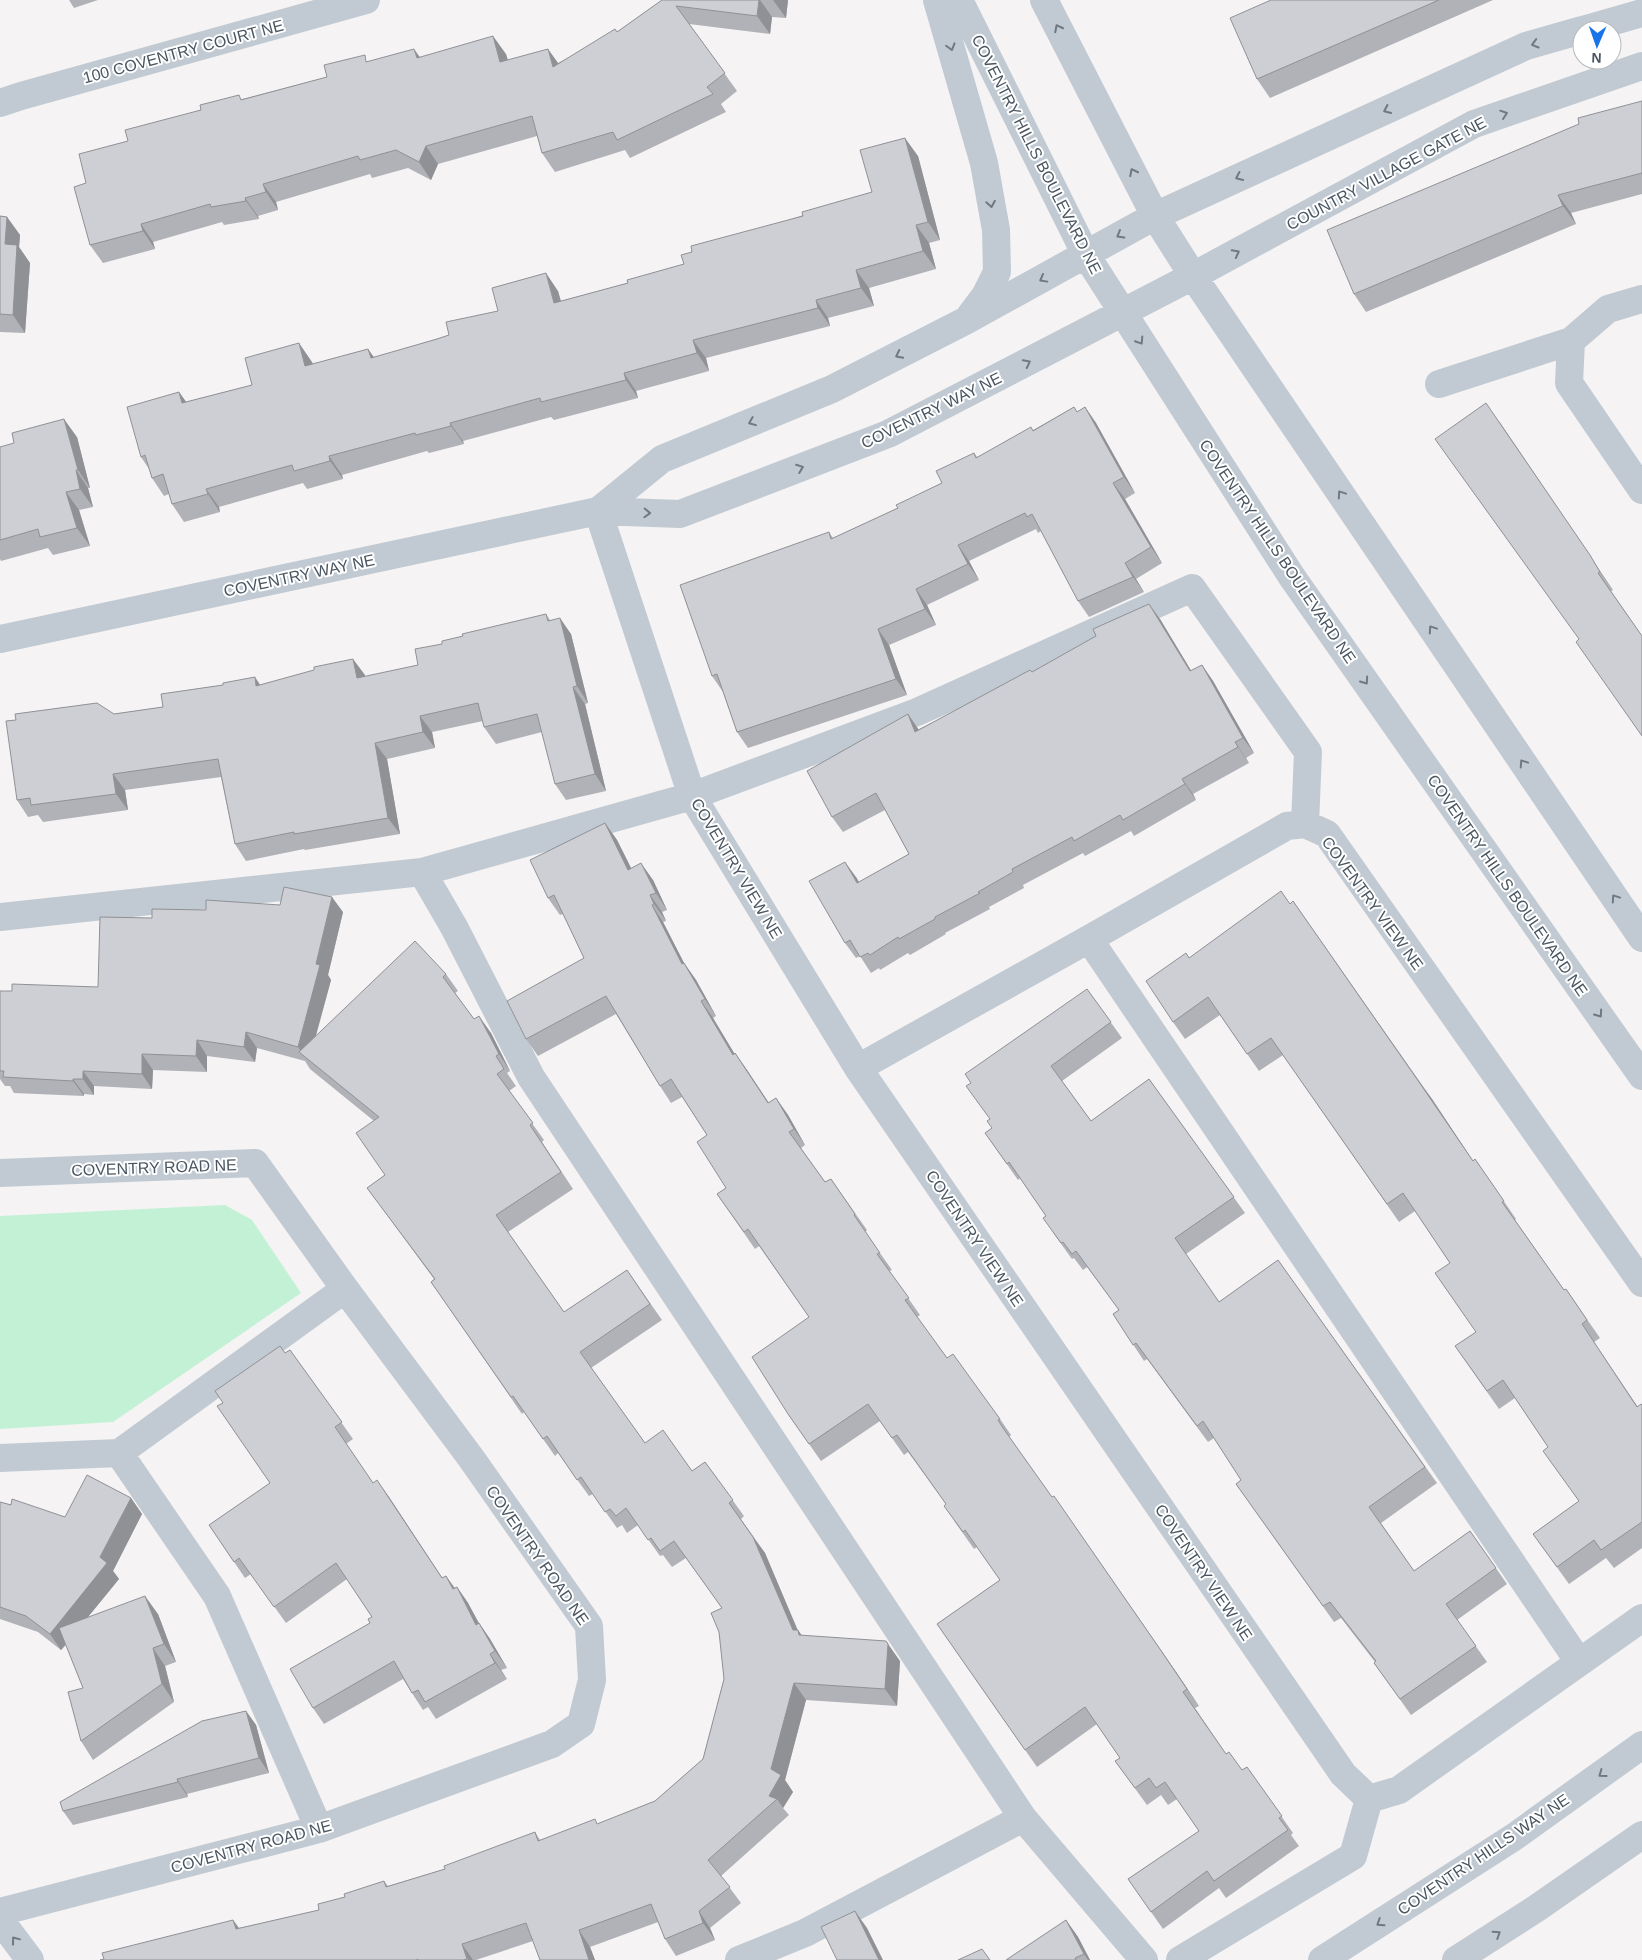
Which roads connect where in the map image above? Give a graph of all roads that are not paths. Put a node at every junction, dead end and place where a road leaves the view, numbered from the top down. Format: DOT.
graph roads {
  1 [pos="366,0"];
  2 [pos="938,0"];
  3 [pos="959,0"];
  4 [pos="1044,0"];
  5 [pos="1642,13"];
  6 [pos="1617,20"];
  7 [pos="1572,33"];
  8 [pos="1642,66"];
  9 [pos="0,103"];
  10 [pos="1155,216"];
  11 [pos="1086,255"];
  12 [pos="1193,276"];
  13 [pos="1642,299"];
  14 [pos="1123,313"];
  15 [pos="968,320"];
  16 [pos="1571,341"];
  17 [pos="1439,384"];
  18 [pos="1642,490"];
  19 [pos="598,511"];
  20 [pos="0,639"];
  21 [pos="692,796"];
  22 [pos="1305,824"];
  23 [pos="422,872"];
  24 [pos="0,917"];
  25 [pos="1642,938"];
  26 [pos="1089,940"];
  27 [pos="858,1068"];
  28 [pos="1642,1076"];
  29 [pos="0,1173"];
  30 [pos="1642,1283"];
  31 [pos="345,1289"];
  32 [pos="119,1453"];
  33 [pos="0,1458"];
  34 [pos="1642,1618"];
  35 [pos="1579,1662"];
  36 [pos="1642,1745"];
  37 [pos="1369,1799"];
  38 [pos="1023,1818"];
  39 [pos="319,1829"];
  40 [pos="1642,1835"];
  41 [pos="0,1912"];
  42 [pos="0,1920"];
  43 [pos="30,1960"];
  44 [pos="739,1960"];
  45 [pos="1144,1960"];
  46 [pos="1180,1960"];
  47 [pos="1322,1960"];
  48 [pos="1456,1960"];
  1 -- 9 [label="street, 100 COVENTRY COURT NE"];
  2 -- 15 [label="street, one-way"];
  3 -- 11 [label="street, COVENTRY HILLS BOULEVARD NE"];
  10 -- 4 [label="street, one-way"];
  5 -- 6 [label="street"];
  7 -- 10 [label="street, one-way"];
  12 -- 8 [label="street, COUNTRY VILLAGE GATE NE, one-way"];
  10 -- 11 [label="street, COVENTRY WAY NE, one-way"];
  10 -- 12 [label="street"];
  11 -- 14 [label="street, COVENTRY HILLS BOULEVARD NE"];
  11 -- 15 [label="street, COVENTRY WAY NE, one-way"];
  12 -- 14 [label="street, COVENTRY WAY NE"];
  25 -- 12 [label="street, one-way"];
  13 -- 16 [label="street"];
  19 -- 14 [label="street, COVENTRY WAY NE, one-way"];
  14 -- 28 [label="street, COVENTRY HILLS BOULEVARD NE, one-way"];
  15 -- 19 [label="street, COVENTRY WAY NE, one-way"];
  16 -- 17 [label="street"];
  16 -- 18 [label="street"];
  19 -- 20 [label="street, COVENTRY WAY NE"];
  19 -- 21 [label="street, COVENTRY VIEW NE"];
  21 -- 22 [label="street"];
  21 -- 23 [label="street"];
  21 -- 27 [label="street, COVENTRY VIEW NE"];
  22 -- 26 [label="street, COVENTRY VIEW NE"];
  22 -- 30 [label="street, COVENTRY VIEW NE"];
  23 -- 24 [label="street"];
  23 -- 38 [label="street"];
  26 -- 27 [label="street, COVENTRY VIEW NE"];
  26 -- 35 [label="street"];
  27 -- 37 [label="street, COVENTRY VIEW NE"];
  29 -- 31 [label="street, COVENTRY ROAD NE"];
  31 -- 32 [label="street"];
  31 -- 39 [label="street, COVENTRY ROAD NE"];
  32 -- 33 [label="street"];
  32 -- 39 [label="street"];
  34 -- 35 [label="street"];
  35 -- 37 [label="street"];
  36 -- 47 [label="street, COVENTRY HILLS WAY NE, one-way"];
  37 -- 46 [label="street"];
  38 -- 44 [label="street"];
  38 -- 45 [label="street"];
  39 -- 41 [label="street, COVENTRY ROAD NE"];
  48 -- 40 [label="street, one-way"];
  43 -- 42 [label="street, one-way"];
}
